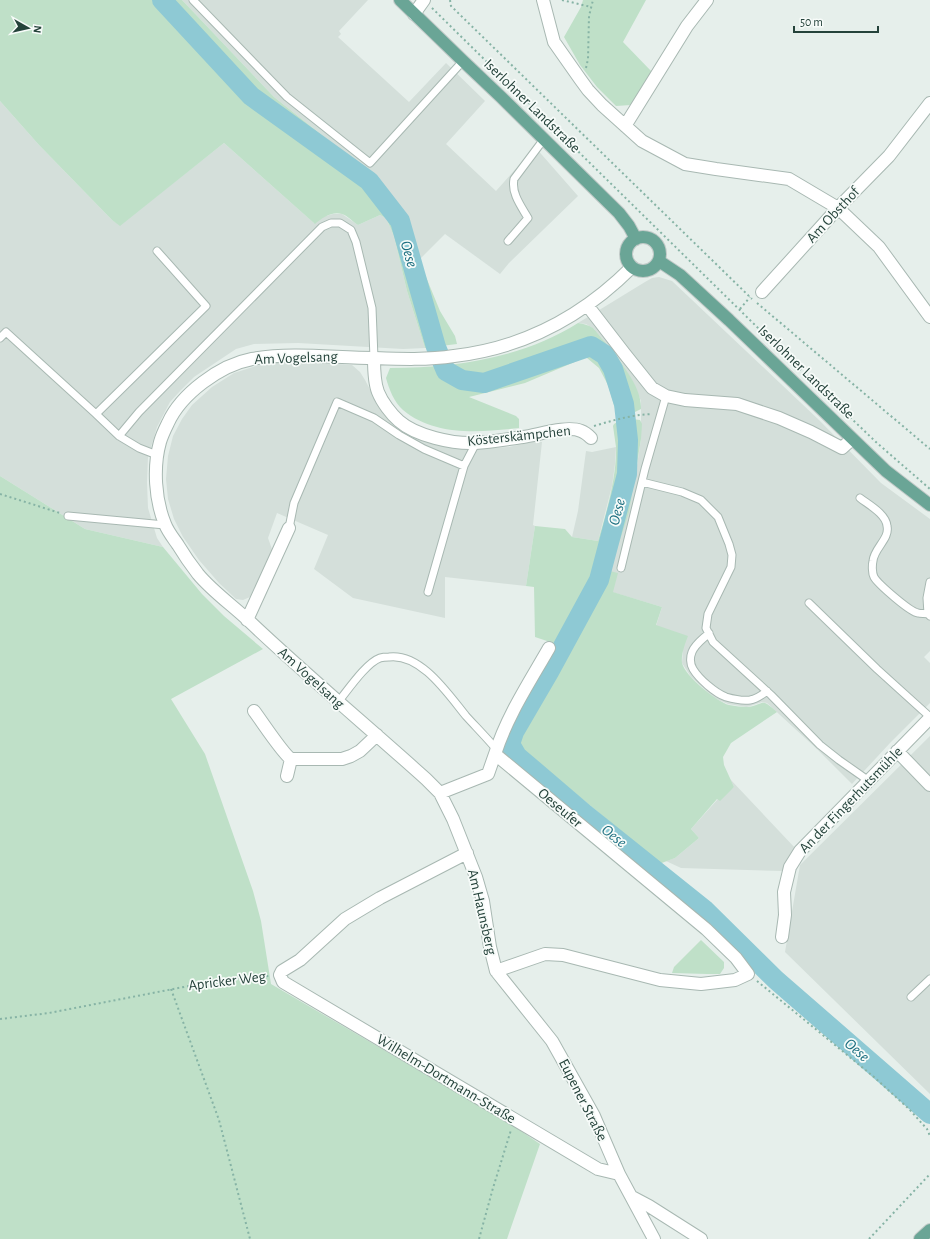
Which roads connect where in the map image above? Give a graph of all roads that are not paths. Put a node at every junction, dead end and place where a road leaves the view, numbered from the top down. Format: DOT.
graph roads {
  1 [pos="193,0"];
  2 [pos="400,0"];
  3 [pos="543,0"];
  4 [pos="707,0"];
  5 [pos="427,3"];
  6 [pos="414,14"];
  7 [pos="463,61"];
  8 [pos="930,103"];
  9 [pos="625,126"];
  10 [pos="544,139"];
  11 [pos="838,208"];
  12 [pos="636,239"];
  13 [pos="508,241"];
  14 [pos="157,251"];
  15 [pos="659,261"];
  16 [pos="632,267"];
  17 [pos="762,292"];
  18 [pos="587,305"];
  19 [pos="930,317"];
  20 [pos="0,338"];
  21 [pos="374,358"];
  22 [pos="666,396"];
  23 [pos="96,414"];
  24 [pos="586,434"];
  25 [pos="119,436"];
  26 [pos="852,439"];
  27 [pos="476,443"];
  28 [pos="158,455"];
  29 [pos="464,466"];
  30 [pos="642,482"];
  31 [pos="860,498"];
  32 [pos="930,505"];
  33 [pos="68,516"];
  34 [pos="165,525"];
  35 [pos="289,528"];
  36 [pos="621,568"];
  37 [pos="930,582"];
  38 [pos="428,592"];
  39 [pos="809,603"];
  40 [pos="929,615"];
  41 [pos="247,620"];
  42 [pos="709,633"];
  43 [pos="549,648"];
  44 [pos="767,692"];
  45 [pos="338,702"];
  46 [pos="254,711"];
  47 [pos="930,717"];
  48 [pos="377,735"];
  49 [pos="898,751"];
  50 [pos="496,752"];
  51 [pos="291,758"];
  52 [pos="288,776"];
  53 [pos="868,781"];
  54 [pos="930,785"];
  55 [pos="440,793"];
  56 [pos="467,853"];
  57 [pos="782,937"];
  58 [pos="496,971"];
  59 [pos="748,974"];
  60 [pos="280,975"];
  61 [pos="930,978"];
  62 [pos="911,996"];
  63 [pos="619,1174"];
  64 [pos="632,1197"];
  65 [pos="930,1230"];
  66 [pos="654,1239"];
  67 [pos="701,1239"];
  68 [pos="920,1239"];
  1 -- 7 [label="lane"];
  2 -- 6 [label="main road, Iserlohner Landstraße"];
  3 -- 9 [label="street"];
  4 -- 9 [label="street"];
  5 -- 6 [label="street"];
  6 -- 7 [label="main road, Iserlohner Landstraße"];
  7 -- 10 [label="main road, Iserlohner Landstraße"];
  8 -- 11 [label="street, Am Obsthof"];
  9 -- 11 [label="street"];
  10 -- 12 [label="main road, Iserlohner Landstraße"];
  10 -- 13 [label="lane"];
  11 -- 17 [label="street, Am Obsthof"];
  11 -- 19 [label="street"];
  12 -- 15 [label="main road"];
  12 -- 16 [label="main road"];
  14 -- 23 [label="lane"];
  15 -- 16 [label="main road"];
  15 -- 26 [label="main road, Iserlohner Landstraße"];
  16 -- 18 [label="street, Am Vogelsang"];
  18 -- 21 [label="street, Am Vogelsang"];
  18 -- 22 [label="street"];
  20 -- 23 [label="lane"];
  21 -- 25 [label="lane"];
  21 -- 27 [label="street, Kösterskämpchen"];
  21 -- 28 [label="street, Am Vogelsang"];
  22 -- 26 [label="street"];
  22 -- 30 [label="lane"];
  23 -- 25 [label="lane"];
  24 -- 27 [label="street, Kösterskämpchen"];
  25 -- 28 [label="lane"];
  26 -- 32 [label="main road, Iserlohner Landstraße"];
  27 -- 29 [label="lane"];
  28 -- 34 [label="street, Am Vogelsang"];
  29 -- 35 [label="lane"];
  29 -- 38 [label="lane"];
  30 -- 36 [label="lane"];
  30 -- 42 [label="lane"];
  31 -- 40 [label="lane"];
  33 -- 34 [label="lane"];
  34 -- 41 [label="street, Am Vogelsang"];
  35 -- 41 [label="street"];
  37 -- 40 [label="lane"];
  39 -- 47 [label="lane"];
  41 -- 45 [label="street, Am Vogelsang"];
  42 -- 44 [label="lane"];
  42 -- 44 [label="lane"];
  43 -- 50 [label="street"];
  44 -- 53 [label="lane"];
  45 -- 48 [label="street, Am Vogelsang"];
  45 -- 50 [label="lane"];
  46 -- 51 [label="street"];
  47 -- 49 [label="street, An der Fingerhutsmühle"];
  48 -- 51 [label="street"];
  48 -- 55 [label="street, Am Vogelsang"];
  49 -- 53 [label="street, An der Fingerhutsmühle"];
  49 -- 54 [label="street"];
  50 -- 55 [label="street"];
  50 -- 59 [label="street, Oeseufer"];
  51 -- 52 [label="street"];
  53 -- 57 [label="street, An der Fingerhutsmühle"];
  55 -- 56 [label="street, Am Haunsberg"];
  56 -- 58 [label="street, Am Haunsberg"];
  56 -- 60 [label="street, Apricker Weg"];
  58 -- 59 [label="street, Am Haunsberg"];
  58 -- 63 [label="street, Eupener Straße"];
  60 -- 63 [label="street, Wilhelm-Dortmann-Straße"];
  61 -- 62 [label="lane"];
  63 -- 64 [label="street, Eupener Straße"];
  64 -- 66 [label="street, Eupener Straße"];
  64 -- 67 [label="street"];
  65 -- 68 [label="main road"];
}
